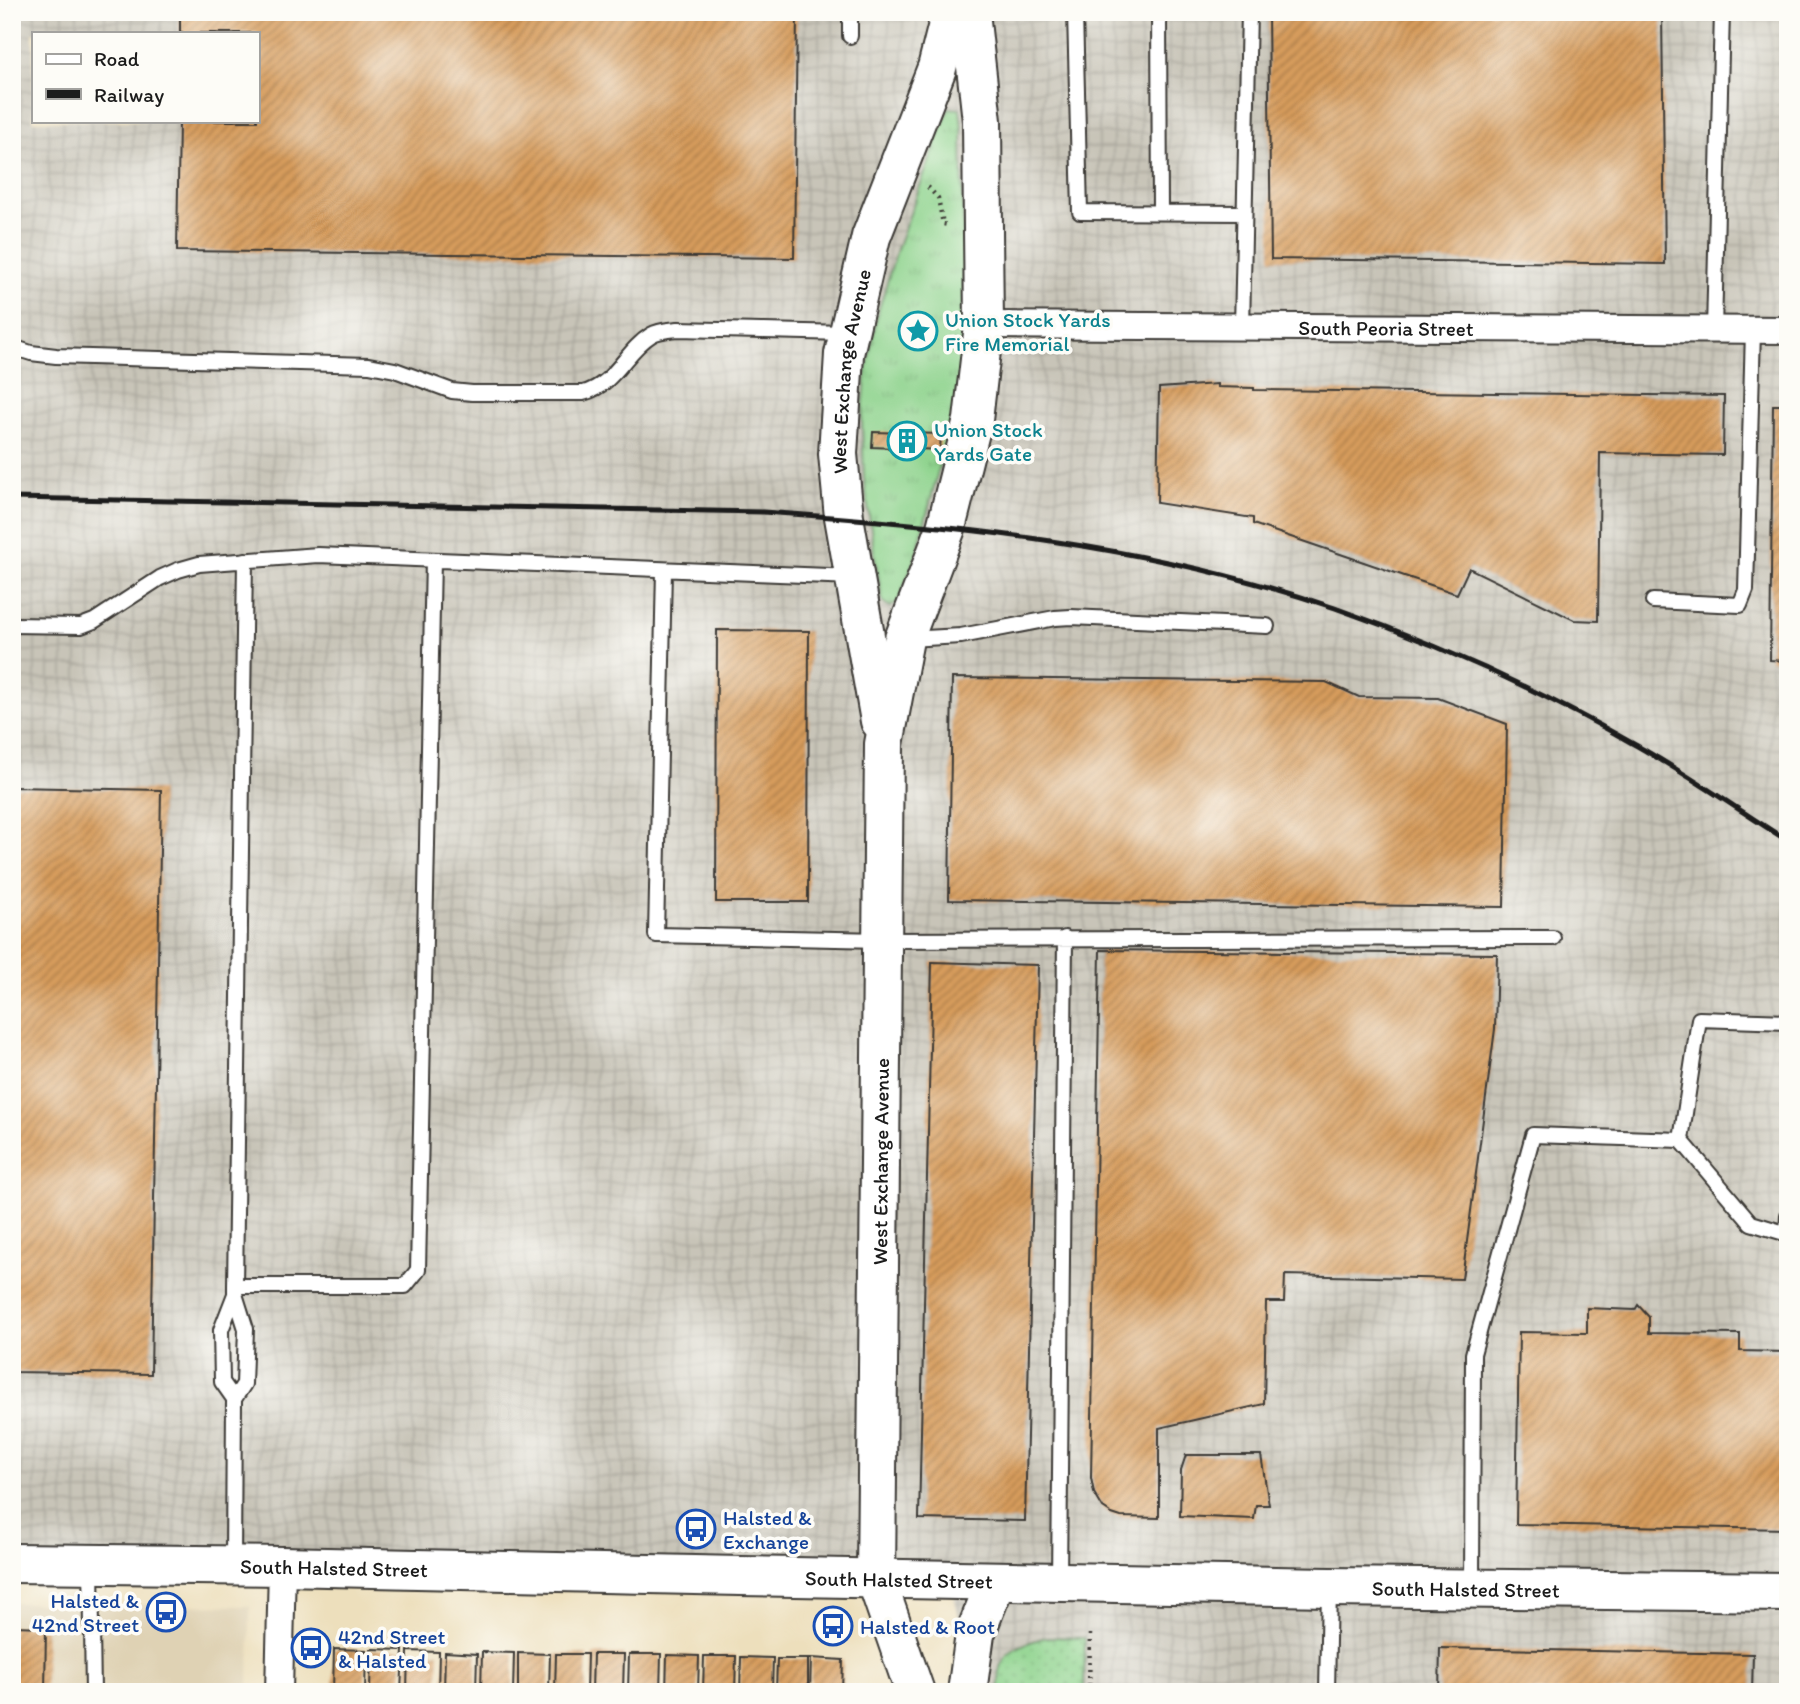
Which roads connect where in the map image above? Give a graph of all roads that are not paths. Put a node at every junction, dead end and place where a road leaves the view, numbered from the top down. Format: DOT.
graph roads {
  1 [pos="850,12"];
  2 [pos="951,12"];
  3 [pos="970,12"];
  4 [pos="1075,12"];
  5 [pos="1159,12"];
  6 [pos="1249,12"];
  7 [pos="1722,12"];
  8 [pos="850,36"];
  9 [pos="1160,212"];
  10 [pos="1244,213"];
  11 [pos="984,325"];
  12 [pos="1242,327"];
  13 [pos="1714,330"];
  14 [pos="1752,330"];
  15 [pos="1788,330"];
  16 [pos="849,333"];
  17 [pos="12,347"];
  18 [pos="433,560"];
  19 [pos="245,561"];
  20 [pos="664,570"];
  21 [pos="855,578"];
  22 [pos="1653,601"];
  23 [pos="12,625"];
  24 [pos="1267,626"];
  25 [pos="904,639"];
  26 [pos="884,744"];
  27 [pos="1553,937"];
  28 [pos="1065,938"];
  29 [pos="882,940"];
  30 [pos="1788,1022"];
  31 [pos="1682,1140"];
  32 [pos="1788,1215"];
  33 [pos="1787,1234"];
  34 [pos="235,1290"];
  35 [pos="234,1399"];
  36 [pos="12,1563"];
  37 [pos="91,1563"];
  38 [pos="233,1565"];
  39 [pos="282,1566"];
  40 [pos="876,1579"];
  41 [pos="996,1581"];
  42 [pos="1059,1582"];
  43 [pos="1329,1587"];
  44 [pos="1472,1588"];
  45 [pos="1788,1592"];
  46 [pos="93,1692"];
  47 [pos="279,1692"];
  48 [pos="915,1692"];
  49 [pos="967,1692"];
  50 [pos="1327,1692"];
  1 -- 8 [label="lane"];
  2 -- 16 [label="street, West Exchange Avenue"];
  3 -- 11 [label="street, West Exchange Avenue"];
  4 -- 9 [label="lane"];
  5 -- 9 [label="lane"];
  6 -- 10 [label="lane"];
  7 -- 13 [label="lane"];
  9 -- 10 [label="lane"];
  10 -- 12 [label="lane"];
  11 -- 12 [label="street, South Peoria Street"];
  11 -- 25 [label="street, West Exchange Avenue"];
  12 -- 13 [label="street, South Peoria Street"];
  13 -- 14 [label="street, South Peoria Street"];
  14 -- 15 [label="street, South Peoria Street"];
  14 -- 22 [label="lane"];
  16 -- 17 [label="lane"];
  16 -- 21 [label="street, West Exchange Avenue"];
  18 -- 19 [label="lane"];
  18 -- 20 [label="lane"];
  18 -- 34 [label="lane"];
  19 -- 23 [label="lane"];
  19 -- 34 [label="lane"];
  20 -- 21 [label="lane"];
  20 -- 29 [label="lane"];
  21 -- 26 [label="street, West Exchange Avenue"];
  24 -- 25 [label="lane"];
  25 -- 26 [label="street, West Exchange Avenue"];
  26 -- 29 [label="street, West Exchange Avenue"];
  27 -- 28 [label="lane"];
  28 -- 29 [label="lane"];
  28 -- 42 [label="lane"];
  29 -- 40 [label="street, West Exchange Avenue"];
  30 -- 31 [label="lane"];
  31 -- 33 [label="lane"];
  31 -- 44 [label="lane"];
  32 -- 33 [label="lane"];
  34 -- 35 [label="lane"];
  34 -- 35 [label="lane"];
  35 -- 38 [label="lane"];
  36 -- 37 [label="street, South Halsted Street"];
  37 -- 38 [label="street, South Halsted Street"];
  37 -- 46 [label="lane"];
  38 -- 39 [label="street, South Halsted Street"];
  39 -- 40 [label="street, South Halsted Street"];
  39 -- 47 [label="street"];
  40 -- 41 [label="street, South Halsted Street"];
  40 -- 48 [label="street, West Exchange Avenue"];
  41 -- 42 [label="street, South Halsted Street"];
  41 -- 49 [label="street"];
  42 -- 43 [label="street, South Halsted Street"];
  43 -- 44 [label="street, South Halsted Street"];
  43 -- 50 [label="lane"];
  44 -- 45 [label="street, South Halsted Street"];
}
